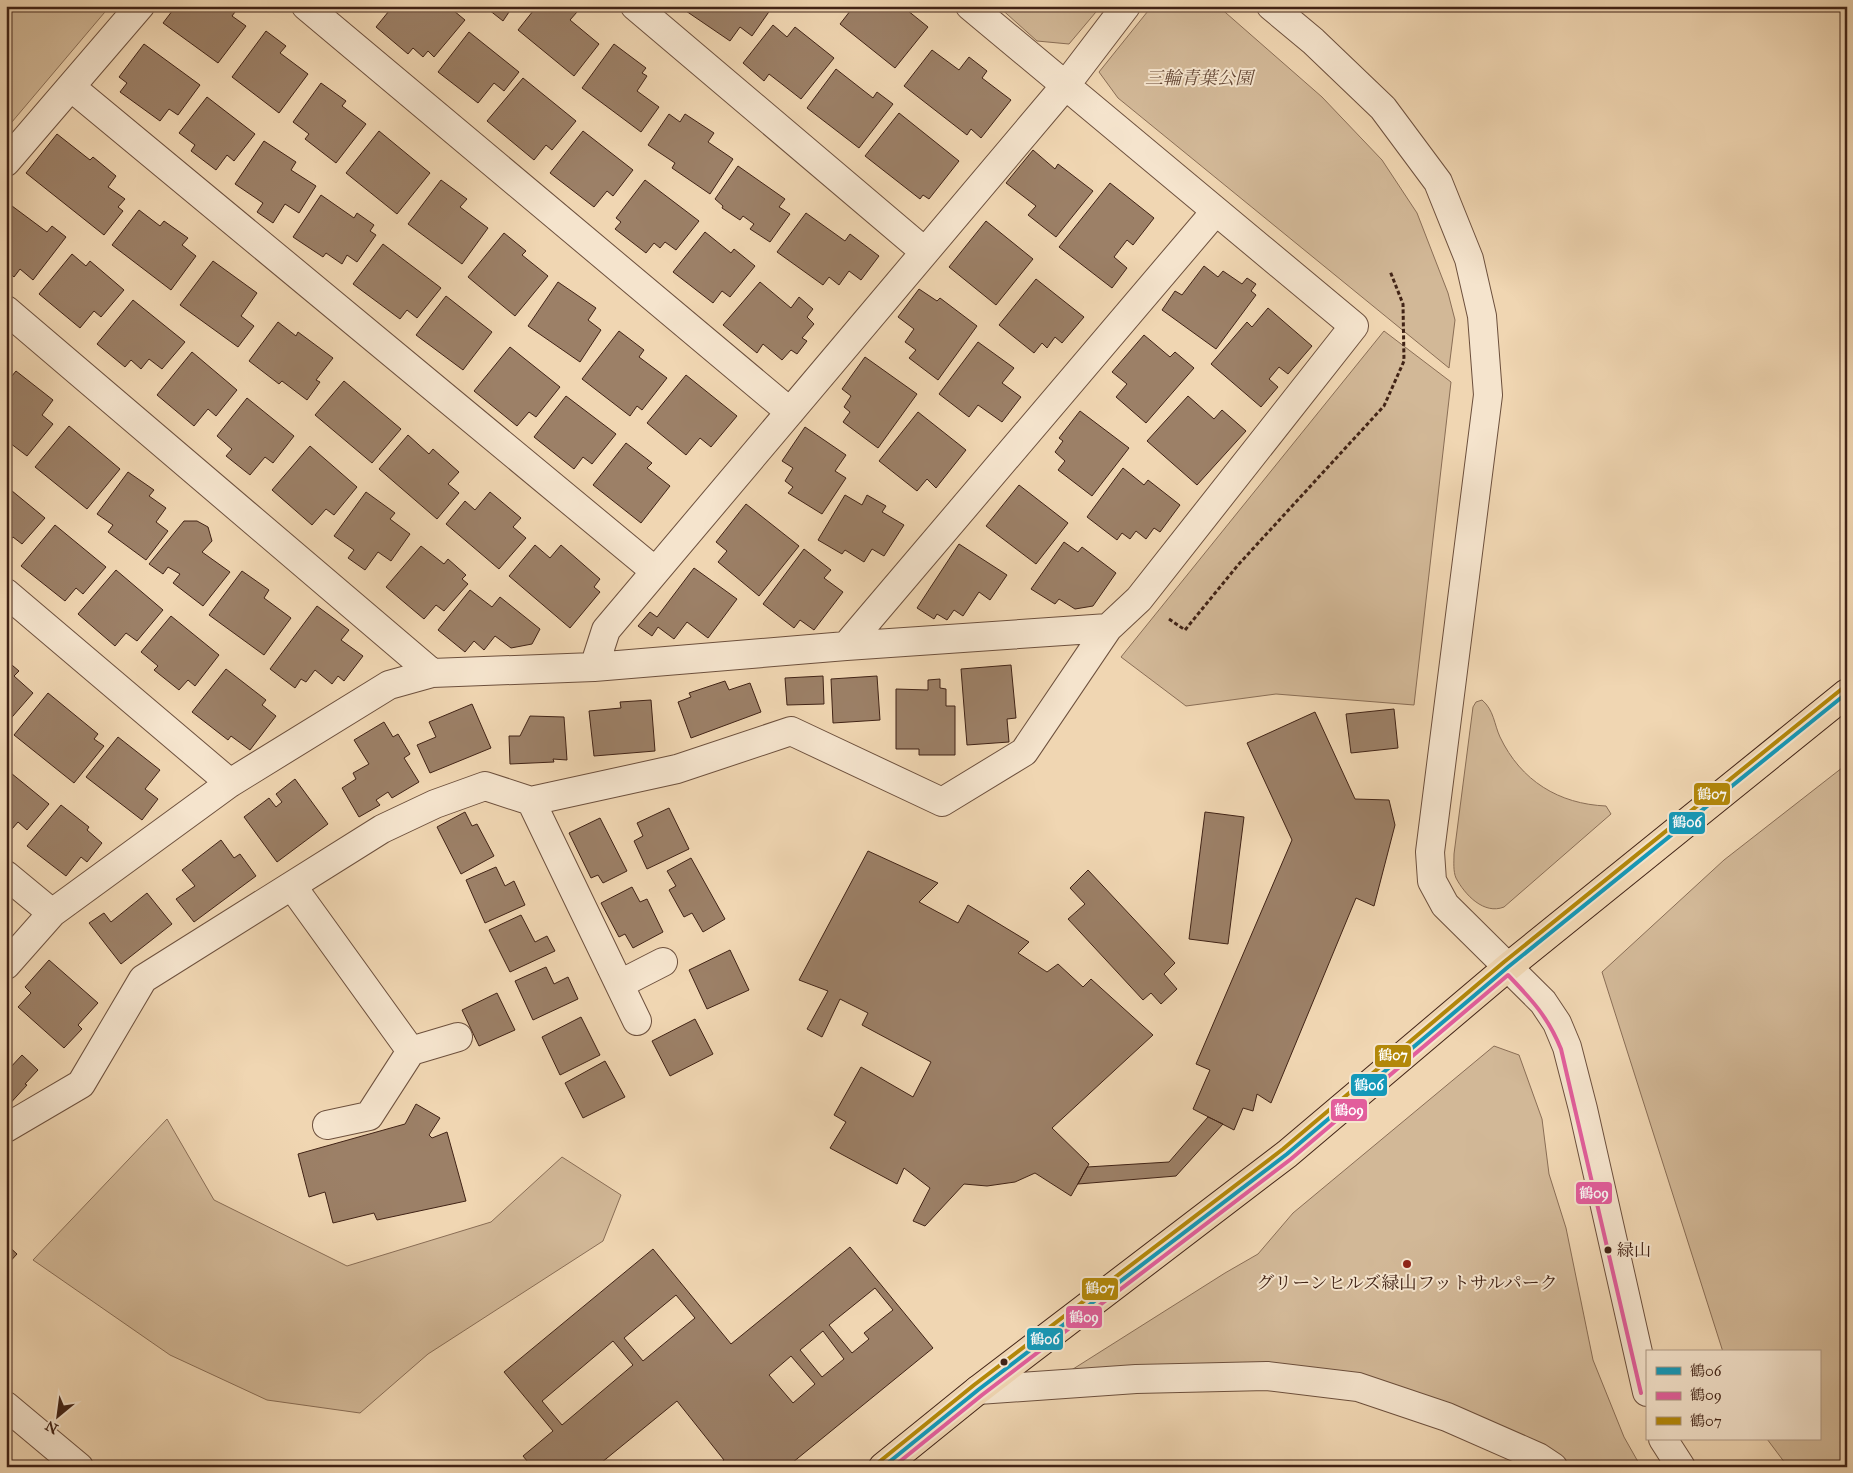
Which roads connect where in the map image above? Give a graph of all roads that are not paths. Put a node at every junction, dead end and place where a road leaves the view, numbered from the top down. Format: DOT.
graph roads {
  1 [pos="140,6"];
  2 [pos="306,6"];
  3 [pos="635,6"];
  4 [pos="970,6"];
  5 [pos="1126,6"];
  6 [pos="1271,6"];
  7 [pos="1065,86"];
  8 [pos="71,87"];
  9 [pos="6,162"];
  10 [pos="1215,212"];
  11 [pos="924,252"];
  12 [pos="6,310"];
  13 [pos="790,412"];
  14 [pos="655,571"];
  15 [pos="6,593"];
  16 [pos="1108,628"];
  17 [pos="846,646"];
  18 [pos="594,667"];
  19 [pos="432,674"];
  20 [pos="1847,693"];
  21 [pos="230,783"];
  22 [pos="531,801"];
  23 [pos="6,875"];
  24 [pos="292,886"];
  25 [pos="52,913"];
  26 [pos="663,962"];
  27 [pos="6,965"];
  28 [pos="1508,968"];
  29 [pos="620,984"];
  30 [pos="637,1021"];
  31 [pos="458,1037"];
  32 [pos="412,1052"];
  33 [pos="327,1125"];
  34 [pos="6,1128"];
  35 [pos="1646,1388"];
  36 [pos="978,1390"];
  37 [pos="6,1406"];
  38 [pos="1664,1440"];
  39 [pos="79,1467"];
  40 [pos="883,1467"];
  41 [pos="1553,1467"];
  42 [pos="1681,1467"];
  1 -- 8 [label="street"];
  2 -- 13 [label="street"];
  3 -- 11 [label="street"];
  4 -- 7 [label="street"];
  5 -- 7 [label="street"];
  6 -- 28 [label="street"];
  7 -- 10 [label="street"];
  7 -- 11 [label="street"];
  8 -- 9 [label="street"];
  8 -- 14 [label="street"];
  10 -- 16 [label="street"];
  10 -- 17 [label="street"];
  11 -- 13 [label="street"];
  12 -- 19 [label="street"];
  13 -- 14 [label="street"];
  14 -- 18 [label="street"];
  15 -- 21 [label="street"];
  16 -- 17 [label="street"];
  16 -- 22 [label="street"];
  17 -- 18 [label="street"];
  18 -- 19 [label="street"];
  19 -- 21 [label="street"];
  20 -- 28 [label="main road"];
  21 -- 25 [label="street"];
  22 -- 24 [label="street"];
  22 -- 29 [label="street"];
  23 -- 25 [label="street"];
  24 -- 32 [label="street"];
  24 -- 34 [label="street"];
  25 -- 27 [label="street"];
  26 -- 29 [label="street"];
  28 -- 35 [label="street"];
  28 -- 36 [label="main road"];
  29 -- 30 [label="street"];
  31 -- 32 [label="street"];
  32 -- 33 [label="street"];
  36 -- 40 [label="main road"];
  36 -- 41 [label="street"];
  37 -- 39 [label="street"];
  38 -- 42 [label="street"];
}
